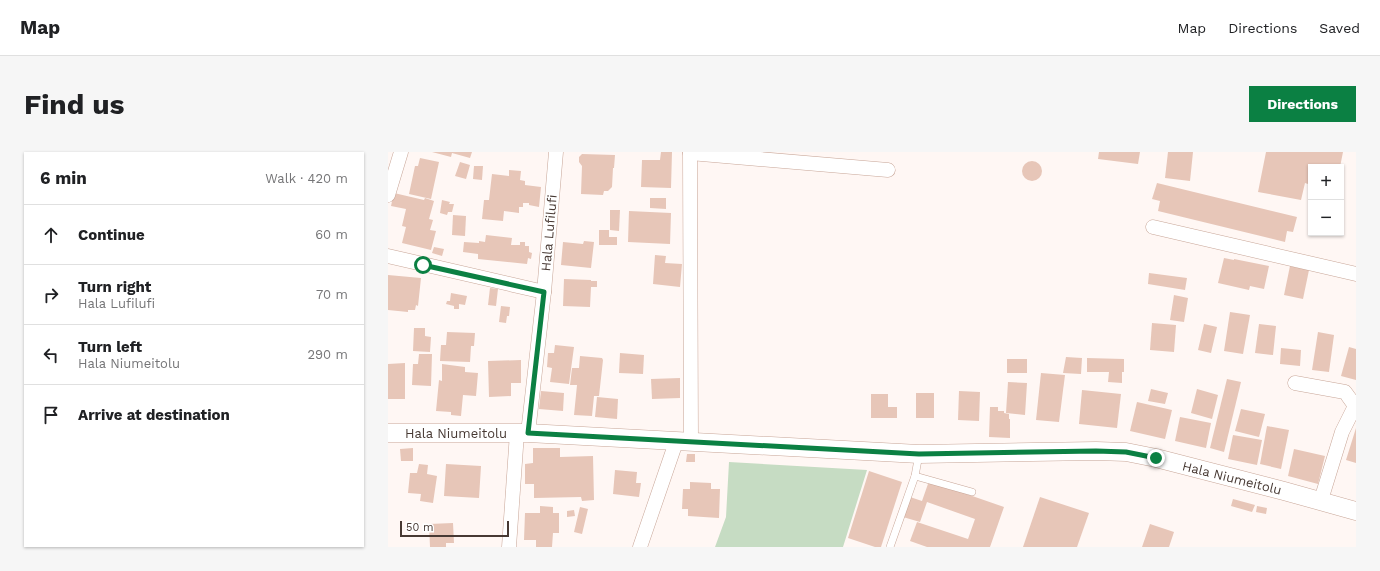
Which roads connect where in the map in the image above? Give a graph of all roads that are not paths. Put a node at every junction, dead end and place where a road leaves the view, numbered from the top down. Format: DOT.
graph roads {
  1 [pos="400,152"];
  2 [pos="556,152"];
  3 [pos="690,152"];
  4 [pos="888,170"];
  5 [pos="388,195"];
  6 [pos="1153,227"];
  7 [pos="388,256"];
  8 [pos="1356,274"];
  9 [pos="544,292"];
  10 [pos="1295,383"];
  11 [pos="388,433"];
  12 [pos="523,433"];
  13 [pos="683,442"];
  14 [pos="919,454"];
  15 [pos="915,476"];
  16 [pos="972,492"];
  17 [pos="1321,500"];
  18 [pos="1356,512"];
  19 [pos="509,547"];
  20 [pos="640,547"];
  21 [pos="890,547"];
  1 -- 5 [label="street"];
  2 -- 9 [label="street, Hala Lufilufi"];
  3 -- 4 [label="street"];
  3 -- 13 [label="street"];
  6 -- 8 [label="street"];
  7 -- 9 [label="street"];
  9 -- 12 [label="street, Hala Lufilufi"];
  10 -- 17 [label="street"];
  11 -- 12 [label="street, Hala Niumeitolu"];
  12 -- 13 [label="street, Hala Niumeitolu"];
  12 -- 19 [label="street, Hala Lufilufi"];
  13 -- 14 [label="street, Hala Niumeitolu"];
  13 -- 20 [label="street"];
  14 -- 15 [label="lane"];
  14 -- 17 [label="street, Hala Niumeitolu"];
  15 -- 16 [label="lane"];
  15 -- 21 [label="lane"];
  17 -- 18 [label="street, Hala Niumeitolu"];
}
